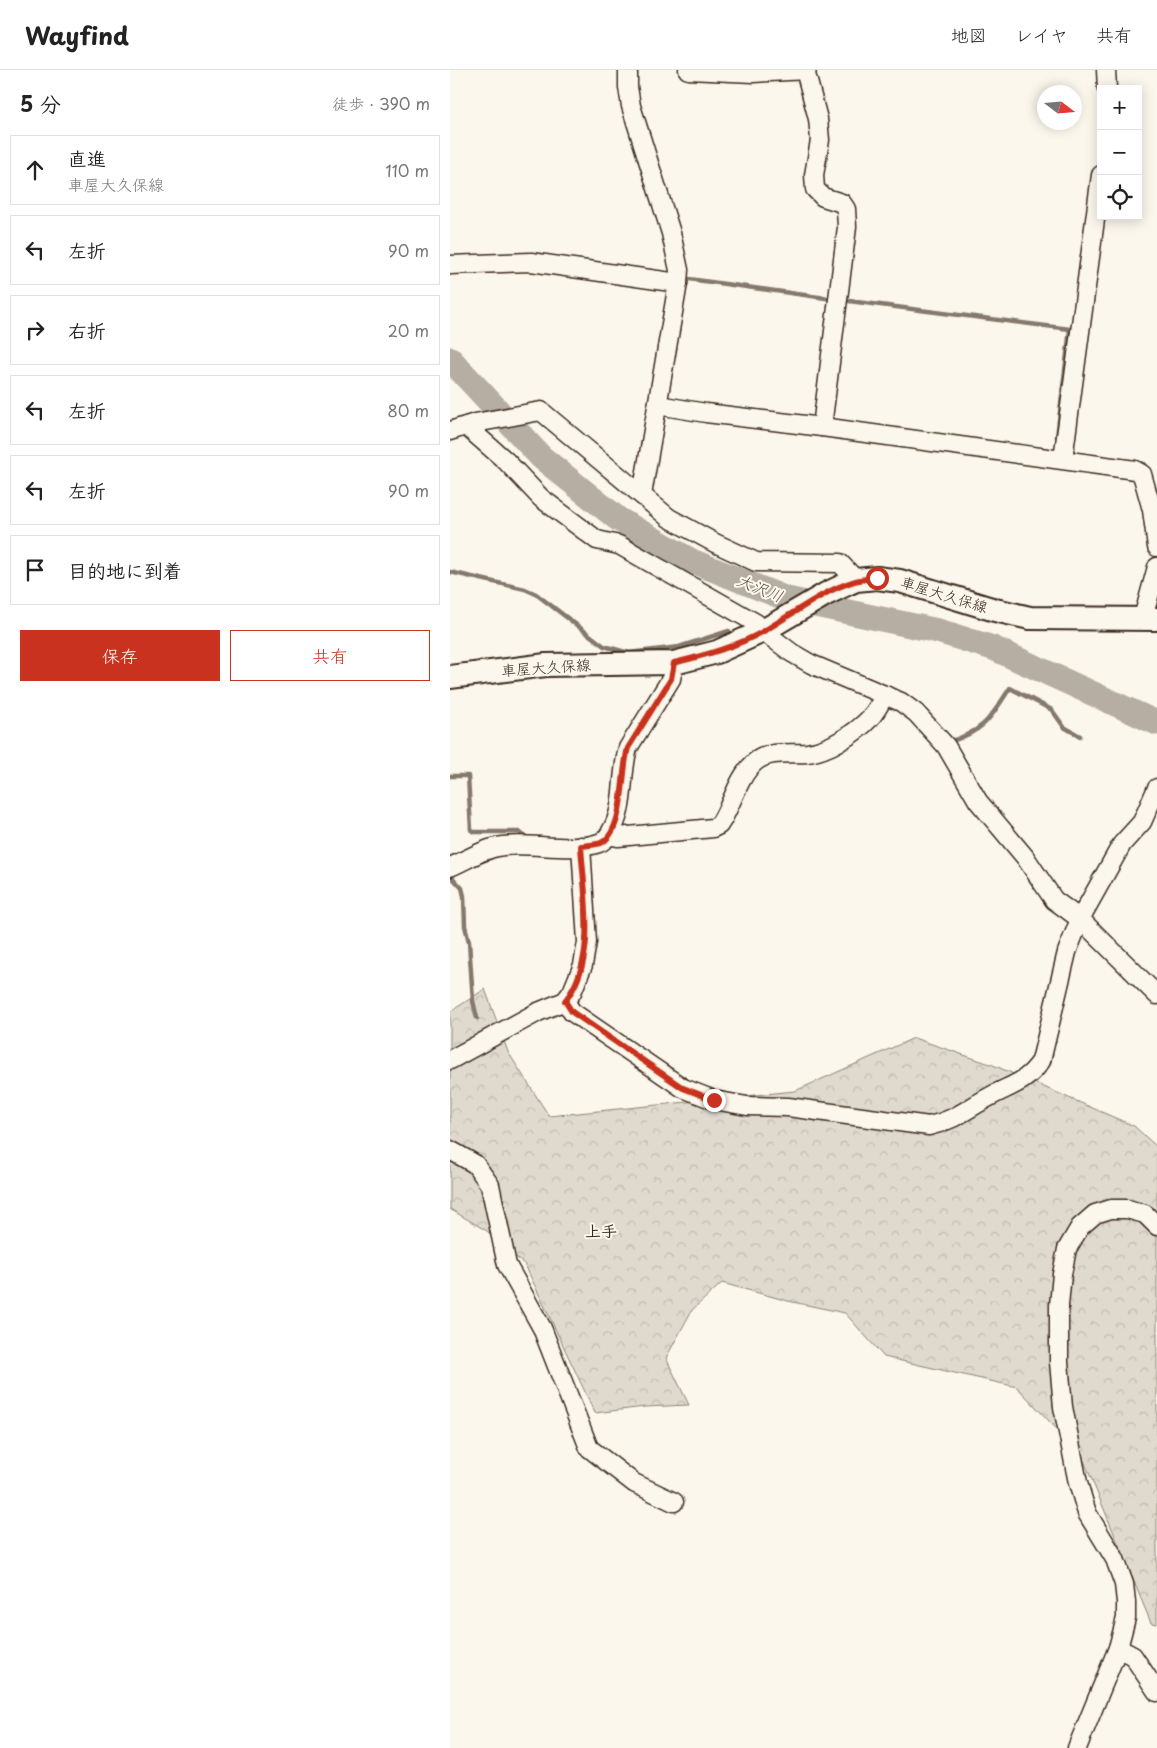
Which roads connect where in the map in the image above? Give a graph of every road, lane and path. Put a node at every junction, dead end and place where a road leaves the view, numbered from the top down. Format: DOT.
graph roads {
  1 [pos="628,70"];
  2 [pos="688,70"];
  3 [pos="806,70"];
  4 [pos="1106,70"];
  5 [pos="1107,85"];
  6 [pos="1097,205"];
  7 [pos="450,265"];
  8 [pos="679,279"];
  9 [pos="658,405"];
  10 [pos="464,427"];
  11 [pos="822,427"];
  12 [pos="1063,455"];
  13 [pos="642,495"];
  14 [pos="1157,547"];
  15 [pos="1157,567"];
  16 [pos="852,582"];
  17 [pos="1150,618"];
  18 [pos="769,627"];
  19 [pos="674,663"];
  20 [pos="450,677"];
  21 [pos="885,696"];
  22 [pos="1157,788"];
  23 [pos="610,834"];
  24 [pos="581,846"];
  25 [pos="450,867"];
  26 [pos="1080,919"];
  27 [pos="1157,995"];
  28 [pos="565,1001"];
  29 [pos="450,1060"];
  30 [pos="450,1150"];
  31 [pos="1157,1226"];
  32 [pos="674,1502"];
  33 [pos="1118,1648"];
  34 [pos="1157,1692"];
  35 [pos="1077,1748"];
  1 -- 8 [label="street"];
  2 -- 3 [label="street"];
  3 -- 11 [label="street"];
  4 -- 5 [label="street"];
  6 -- 12 [label="street"];
  7 -- 8 [label="street"];
  8 -- 9 [label="street"];
  9 -- 11 [label="street"];
  9 -- 13 [label="street"];
  10 -- 13 [label="street"];
  10 -- 18 [label="street"];
  11 -- 12 [label="street"];
  12 -- 14 [label="street"];
  13 -- 16 [label="street"];
  15 -- 17 [label="street"];
  16 -- 17 [label="main road, 車屋大久保線"];
  16 -- 18 [label="main road, 車屋大久保線"];
  18 -- 19 [label="main road, 車屋大久保線"];
  18 -- 21 [label="street"];
  19 -- 20 [label="main road, 車屋大久保線"];
  19 -- 23 [label="street"];
  21 -- 23 [label="street"];
  21 -- 26 [label="street"];
  22 -- 26 [label="street"];
  23 -- 24 [label="street"];
  24 -- 25 [label="street"];
  24 -- 28 [label="street"];
  26 -- 27 [label="street"];
  26 -- 28 [label="street"];
  28 -- 29 [label="street"];
  30 -- 32 [label="street"];
  31 -- 33 [label="street"];
  33 -- 34 [label="street"];
  33 -- 35 [label="street"];
}
